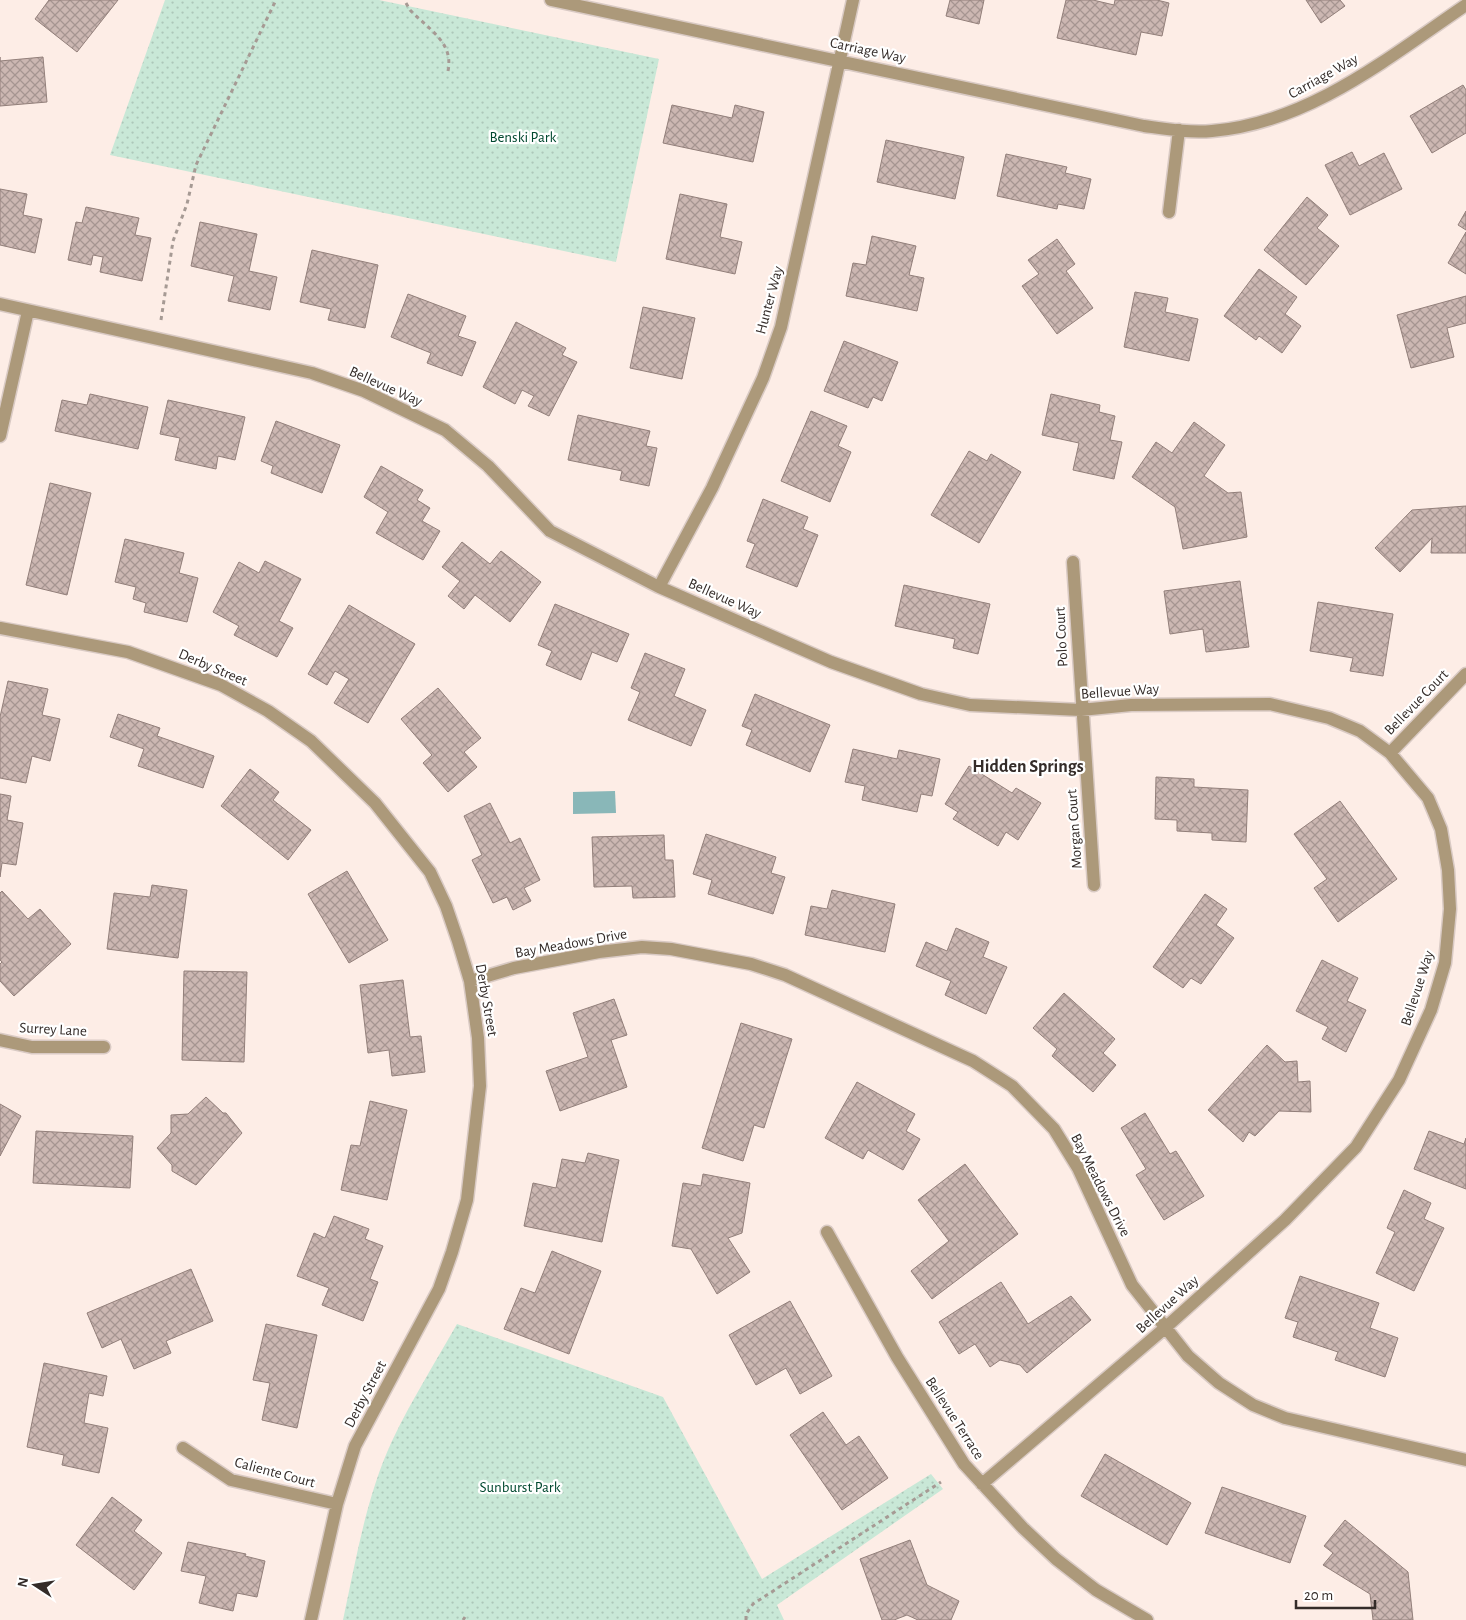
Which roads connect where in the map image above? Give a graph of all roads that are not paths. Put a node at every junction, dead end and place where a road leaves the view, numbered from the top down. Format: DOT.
graph roads {
  1 [pos="551,0"];
  2 [pos="853,0"];
  3 [pos="1466,5"];
  4 [pos="838,61"];
  5 [pos="1179,130"];
  6 [pos="1169,212"];
  7 [pos="0,304"];
  8 [pos="28,311"];
  9 [pos="0,436"];
  10 [pos="1073,562"];
  11 [pos="659,587"];
  12 [pos="0,628"];
  13 [pos="1466,674"];
  14 [pos="1082,710"];
  15 [pos="1390,752"];
  16 [pos="1094,885"];
  17 [pos="470,981"];
  18 [pos="0,1040"];
  19 [pos="104,1047"];
  20 [pos="827,1232"];
  21 [pos="1165,1328"];
  22 [pos="183,1448"];
  23 [pos="1466,1460"];
  24 [pos="982,1484"];
  25 [pos="337,1504"];
  26 [pos="311,1620"];
  27 [pos="1147,1620"];
  1 -- 4 [label="street, Carriage Way"];
  2 -- 4 [label="street, Hunter Way"];
  3 -- 5 [label="street, Carriage Way"];
  4 -- 5 [label="street, Carriage Way"];
  4 -- 11 [label="street, Hunter Way"];
  5 -- 6 [label="street"];
  7 -- 8 [label="street, Bellevue Way"];
  8 -- 9 [label="street"];
  8 -- 11 [label="street, Bellevue Way"];
  10 -- 14 [label="street, Polo Court"];
  11 -- 14 [label="street, Bellevue Way"];
  12 -- 17 [label="street, Derby Street"];
  13 -- 15 [label="street, Bellevue Court"];
  14 -- 15 [label="street, Bellevue Way"];
  14 -- 16 [label="street, Morgan Court"];
  15 -- 21 [label="street, Bellevue Way"];
  17 -- 21 [label="street, Bay Meadows Drive"];
  17 -- 25 [label="street, Derby Street"];
  18 -- 19 [label="street, Surrey Lane"];
  20 -- 24 [label="street, Bellevue Terrace"];
  21 -- 23 [label="street, Bay Meadows Drive"];
  21 -- 24 [label="street, Bellevue Way"];
  22 -- 25 [label="street, Caliente Court"];
  24 -- 27 [label="street, Bellevue Terrace"];
  25 -- 26 [label="street, Derby Street"];
}
